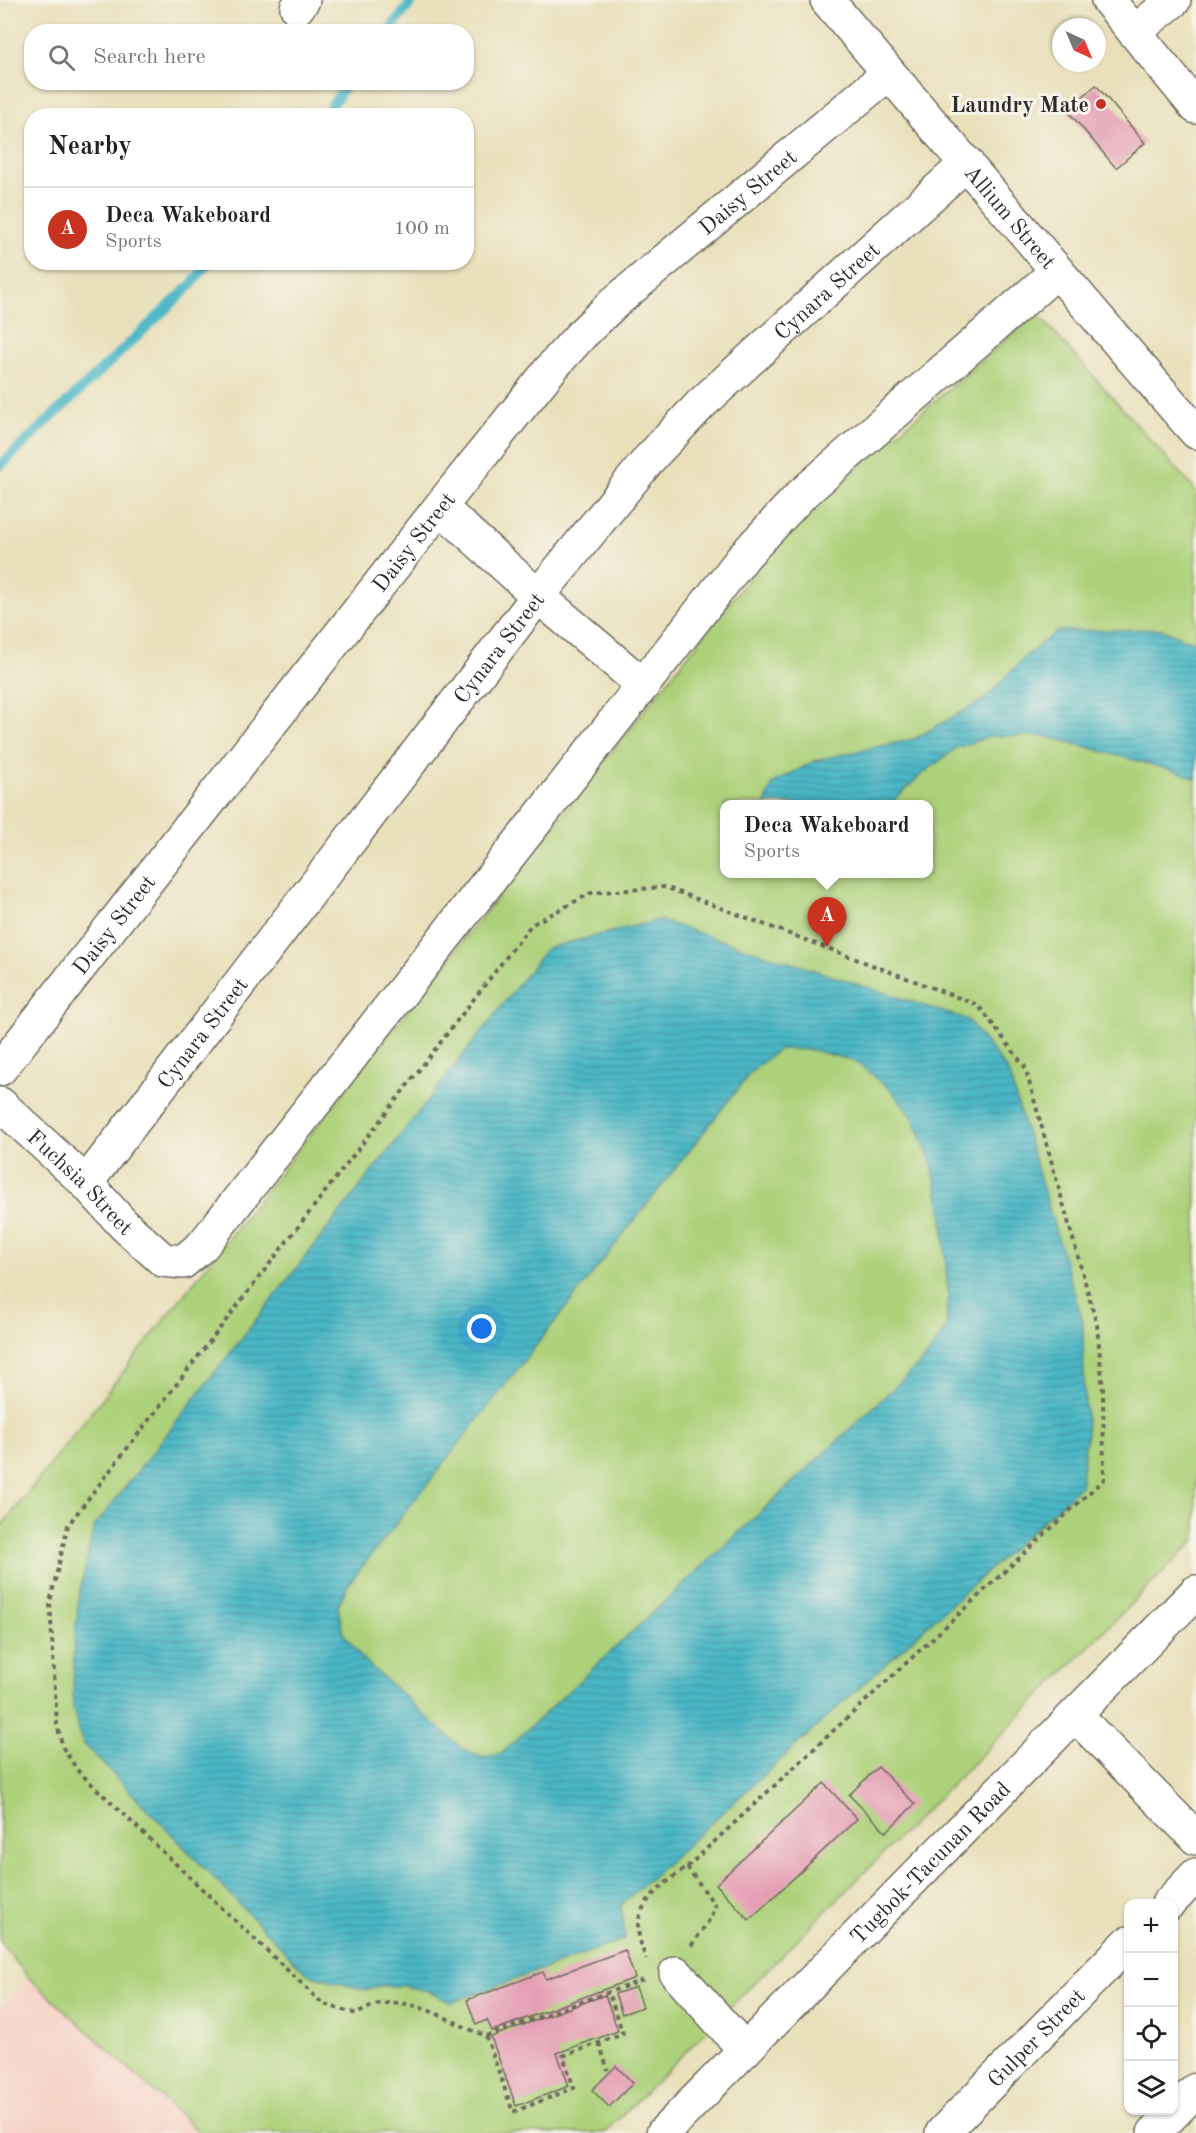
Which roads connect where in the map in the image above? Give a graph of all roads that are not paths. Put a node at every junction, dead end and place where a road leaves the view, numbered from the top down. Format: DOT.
graph roads {
  1 [pos="827,0"];
  2 [pos="1108,0"];
  3 [pos="1174,0"];
  4 [pos="1134,32"];
  5 [pos="889,73"];
  6 [pos="1196,107"];
  7 [pos="967,163"];
  8 [pos="1056,272"];
  9 [pos="1196,432"];
  10 [pos="440,507"];
  11 [pos="538,596"];
  12 [pos="643,685"];
  13 [pos="0,1069"];
  14 [pos="0,1104"];
  15 [pos="86,1183"];
  16 [pos="1196,1592"];
  17 [pos="1075,1715"];
  18 [pos="1196,1838"];
  19 [pos="1196,1875"];
  20 [pos="1173,1899"];
  21 [pos="1124,1947"];
  22 [pos="659,1973"];
  23 [pos="745,2050"];
  24 [pos="1196,2090"];
  25 [pos="663,2133"];
  26 [pos="942,2133"];
  27 [pos="1154,2133"];
  1 -- 5 [label="street, Allium Street"];
  2 -- 4 [label="street"];
  3 -- 4 [label="street"];
  4 -- 6 [label="street"];
  5 -- 7 [label="street, Allium Street"];
  5 -- 10 [label="street, Daisy Street"];
  7 -- 8 [label="street, Allium Street"];
  7 -- 11 [label="street, Cynara Street"];
  8 -- 9 [label="street, Allium Street"];
  8 -- 12 [label="street"];
  10 -- 11 [label="street"];
  10 -- 13 [label="street, Daisy Street"];
  11 -- 12 [label="street"];
  11 -- 15 [label="street, Cynara Street"];
  12 -- 15 [label="street, Fuchsia Street"];
  14 -- 15 [label="street, Fuchsia Street"];
  16 -- 17 [label="street, Tugbok-Tacunan Road"];
  17 -- 18 [label="street"];
  17 -- 23 [label="street, Tugbok-Tacunan Road"];
  19 -- 20 [label="street"];
  21 -- 26 [label="street, Gulper Street"];
  22 -- 23 [label="street"];
  23 -- 25 [label="street, Tugbok-Tacunan Road"];
  24 -- 27 [label="street"];
}
